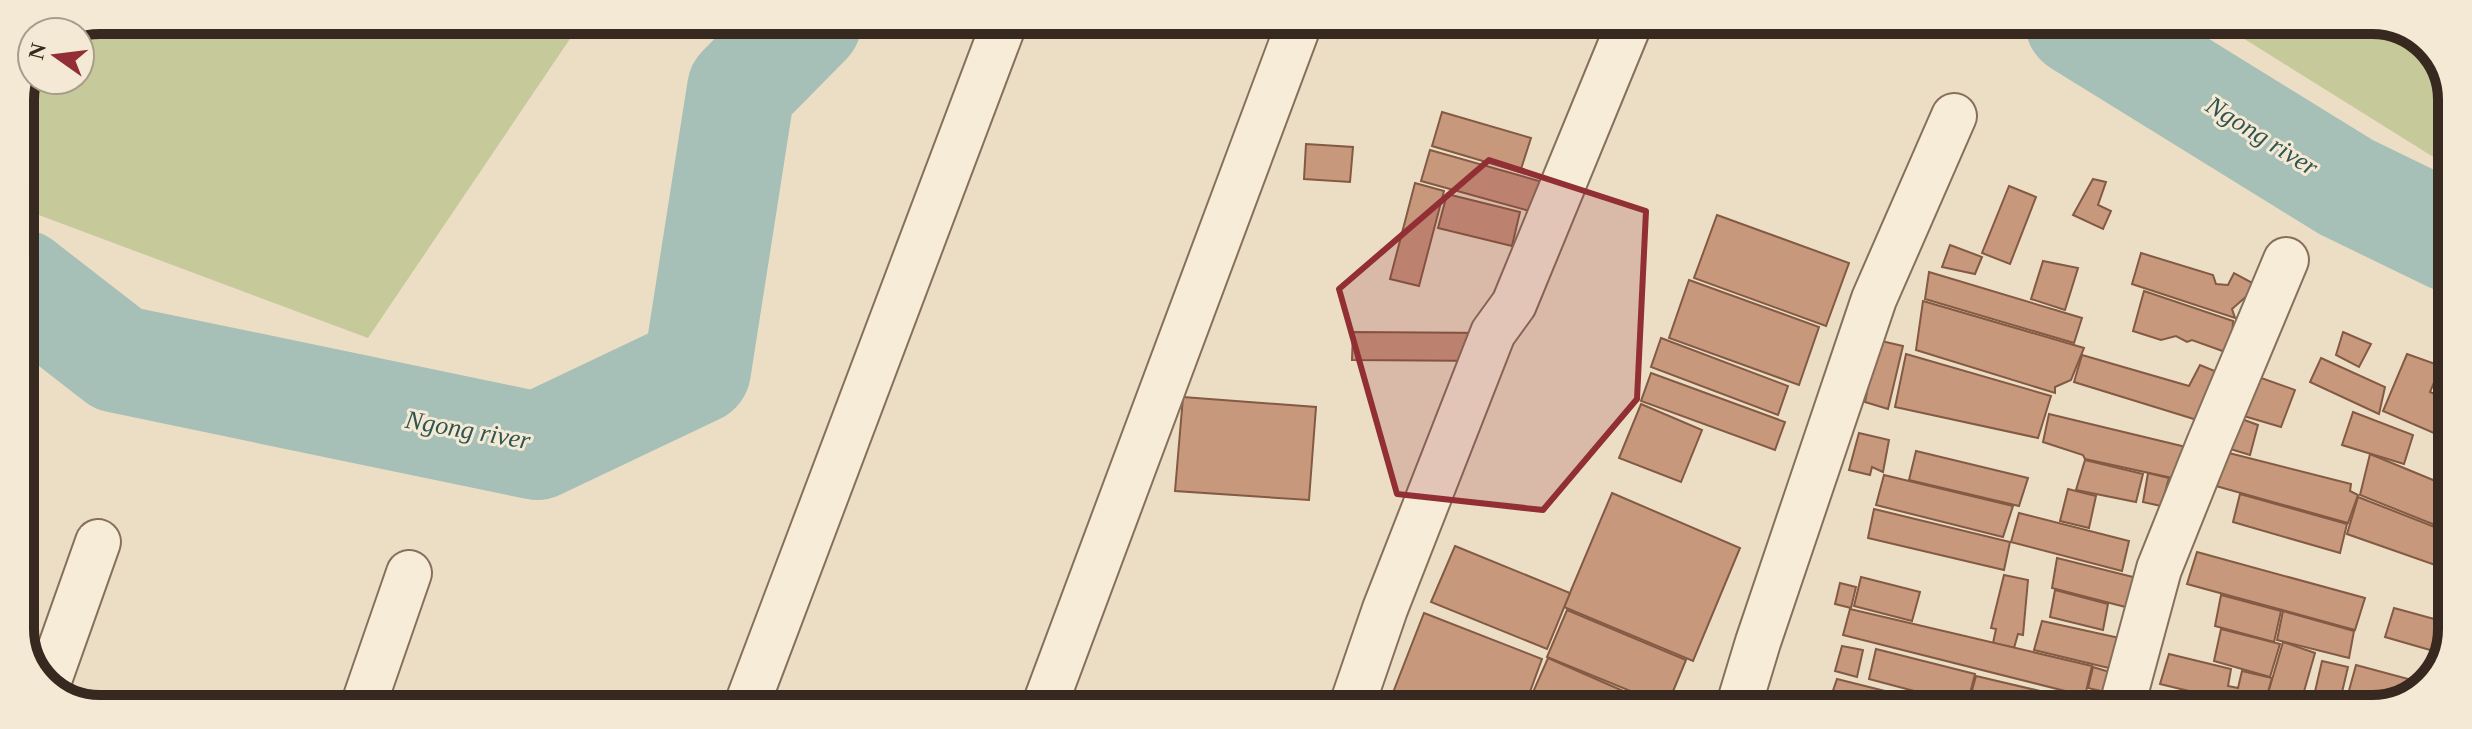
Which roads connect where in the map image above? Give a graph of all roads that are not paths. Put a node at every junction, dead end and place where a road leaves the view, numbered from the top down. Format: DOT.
graph roads {
  1 [pos="1000,34"];
  2 [pos="1295,34"];
  3 [pos="1625,34"];
  4 [pos="1954,116"];
  5 [pos="2286,260"];
  6 [pos="98,542"];
  7 [pos="409,573"];
  8 [pos="51,673"];
  9 [pos="367,695"];
  10 [pos="751,695"];
  11 [pos="1048,695"];
  12 [pos="1355,695"];
  13 [pos="1742,695"];
  14 [pos="2125,695"];
  1 -- 10 [label="street"];
  2 -- 11 [label="street"];
  3 -- 12 [label="street"];
  4 -- 13 [label="street"];
  5 -- 14 [label="street"];
  6 -- 8 [label="street"];
  7 -- 9 [label="street"];
}
